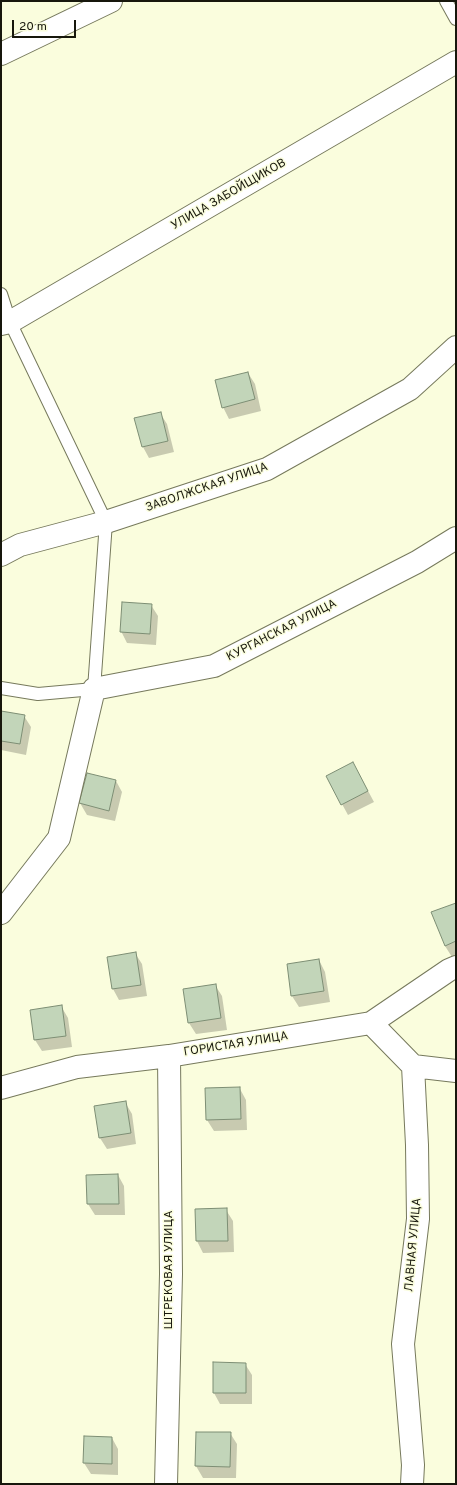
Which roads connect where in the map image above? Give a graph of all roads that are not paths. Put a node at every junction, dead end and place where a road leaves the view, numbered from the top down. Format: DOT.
graph roads {
  1 [pos="111,1"];
  2 [pos="446,1"];
  3 [pos="456,19"];
  4 [pos="1,54"];
  5 [pos="456,62"];
  6 [pos="1,294"];
  7 [pos="5,323"];
  8 [pos="456,347"];
  9 [pos="106,522"];
  10 [pos="456,538"];
  11 [pos="1,554"];
  12 [pos="1,688"];
  13 [pos="94,689"];
  14 [pos="1,913"];
  15 [pos="456,967"];
  16 [pos="371,1024"];
  17 [pos="169,1056"];
  18 [pos="413,1066"];
  19 [pos="456,1071"];
  20 [pos="1,1088"];
  21 [pos="166,1484"];
  22 [pos="412,1484"];
  1 -- 4 [label="street"];
  2 -- 3 [label="lane"];
  5 -- 7 [label="street, УЛИЦА ЗАБОЙЩИКОВ"];
  6 -- 7 [label="lane"];
  7 -- 9 [label="lane"];
  8 -- 9 [label="street, ЗАВОЛЖСКАЯ УЛИЦА"];
  9 -- 11 [label="street, ЗАВОЛЖСКАЯ УЛИЦА"];
  9 -- 13 [label="lane"];
  10 -- 13 [label="street, КУРГАНСКАЯ УЛИЦА"];
  12 -- 13 [label="lane"];
  13 -- 14 [label="street"];
  15 -- 16 [label="street, ГОРИСТАЯ УЛИЦА"];
  16 -- 17 [label="street, ГОРИСТАЯ УЛИЦА"];
  16 -- 18 [label="street"];
  17 -- 20 [label="street, ГОРИСТАЯ УЛИЦА"];
  17 -- 21 [label="street, ШТРЕКОВАЯ УЛИЦА"];
  18 -- 19 [label="street"];
  18 -- 22 [label="street, ЛАВНАЯ УЛИЦА"];
}
